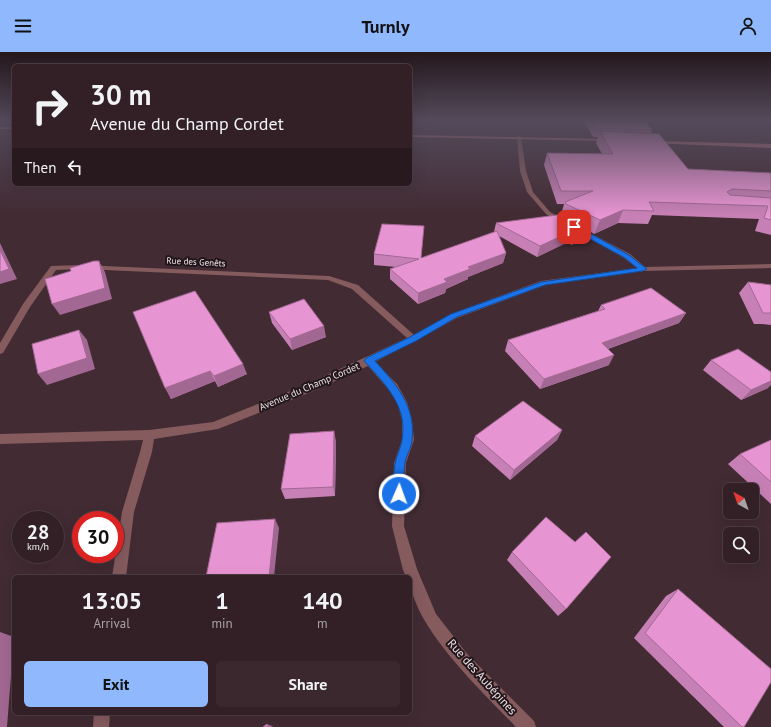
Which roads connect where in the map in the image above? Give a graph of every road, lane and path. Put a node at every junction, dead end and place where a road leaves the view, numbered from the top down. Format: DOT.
graph roads {
  1 [pos="521,152"];
  2 [pos="771,266"];
  3 [pos="643,269"];
  4 [pos="413,339"];
  5 [pos="0,350"];
  6 [pos="369,361"];
  7 [pos="149,435"];
  8 [pos="0,439"];
  9 [pos="120,575"];
  10 [pos="102,715"];
  11 [pos="101,727"];
  12 [pos="528,727"];
  1 -- 3 [label="street"];
  2 -- 3 [label="street, Avenue du Champ Cordet"];
  3 -- 4 [label="street, Avenue du Champ Cordet"];
  4 -- 5 [label="street, Rue des Genêts"];
  4 -- 6 [label="street, Avenue du Champ Cordet"];
  6 -- 7 [label="street, Avenue du Champ Cordet"];
  6 -- 12 [label="street, Rue des Aubépines"];
  7 -- 8 [label="street, Avenue du Champ Cordet"];
  7 -- 9 [label="street"];
  10 -- 11 [label="street"];
}
